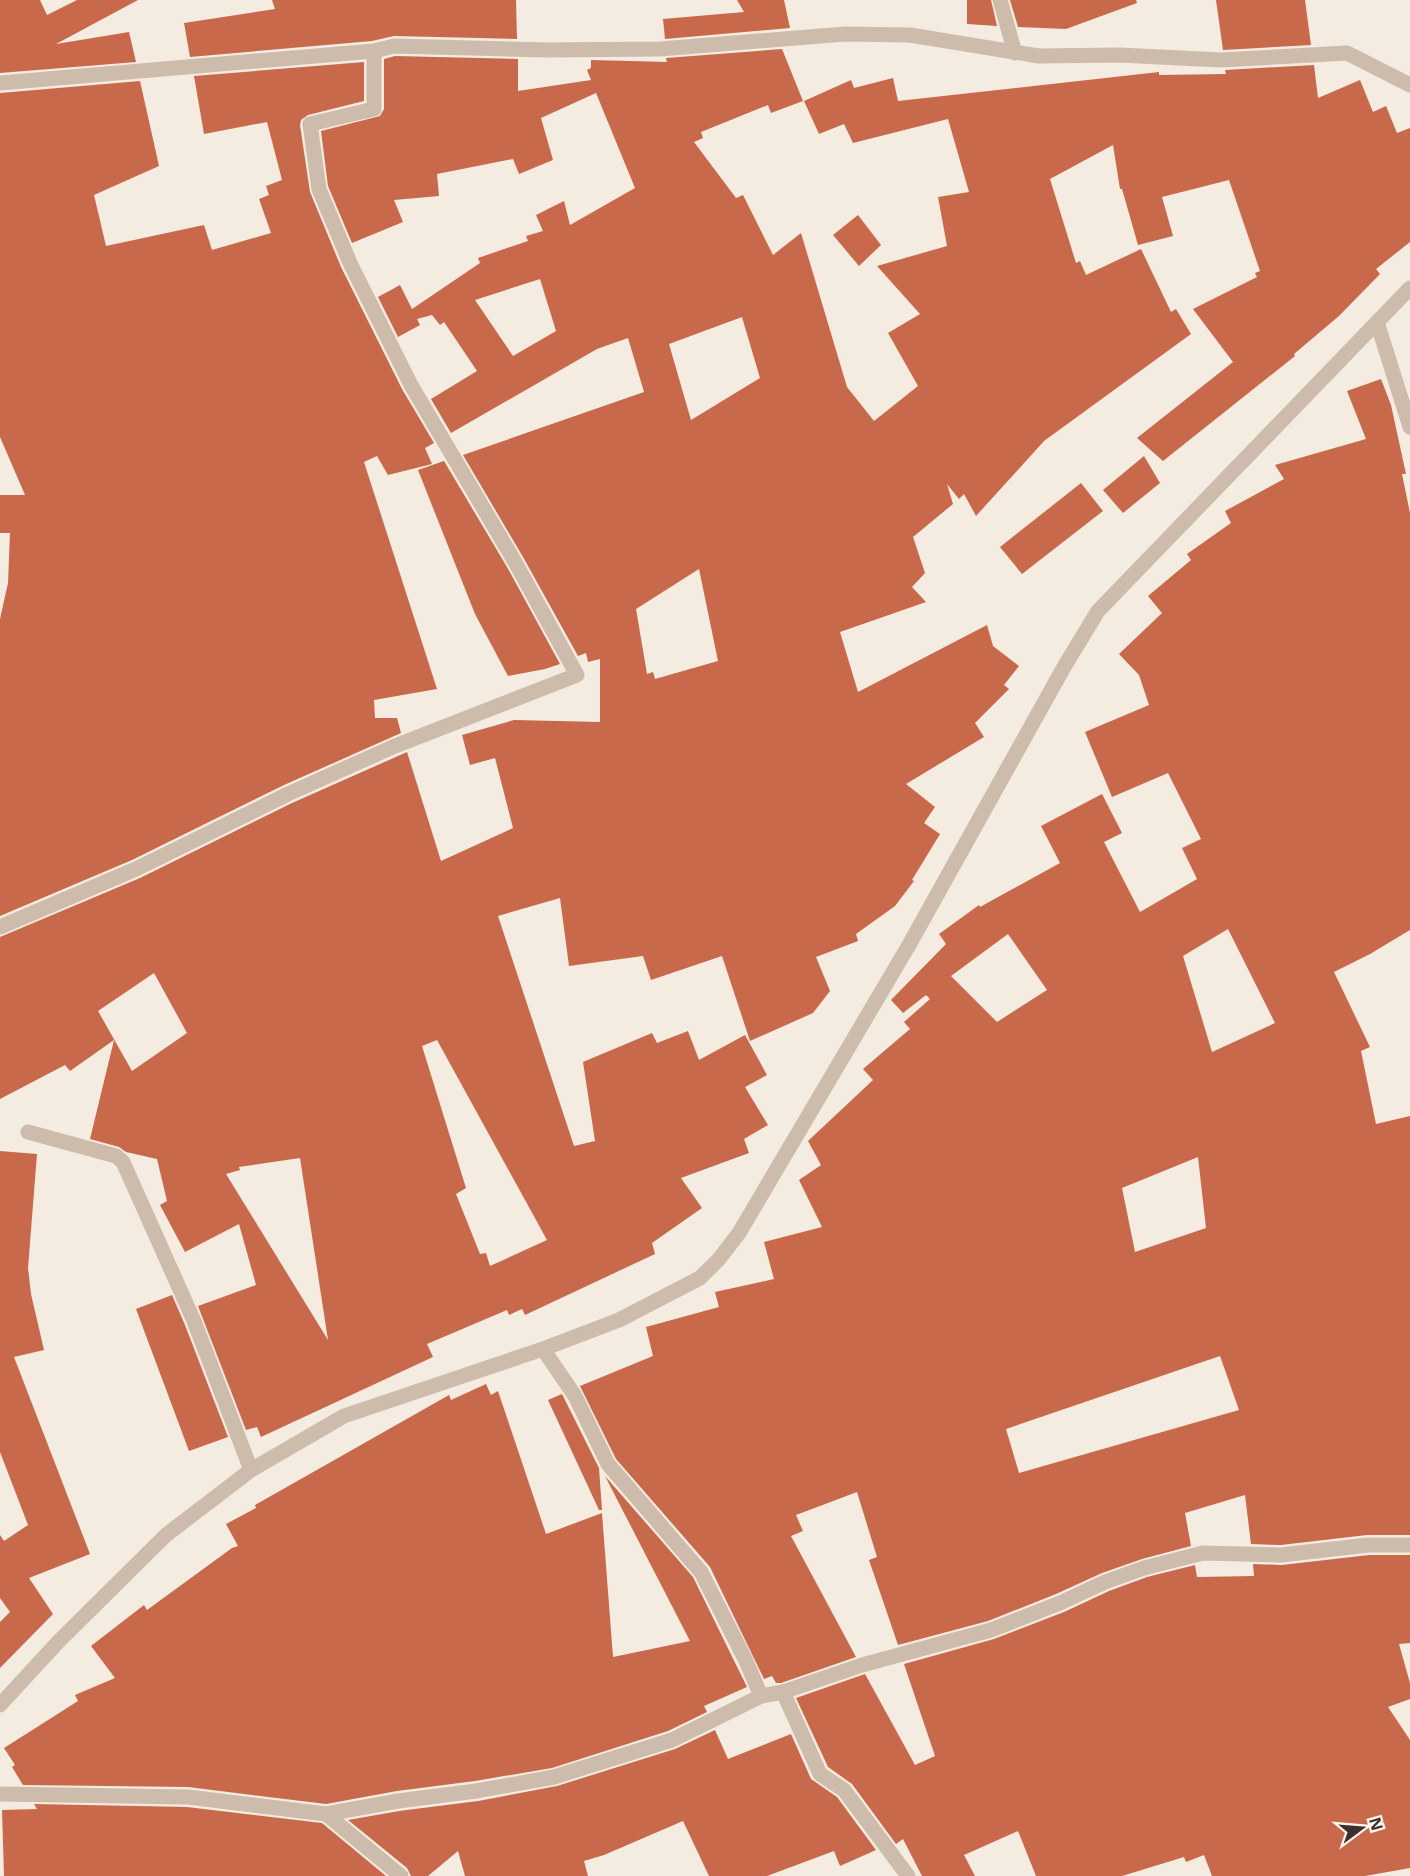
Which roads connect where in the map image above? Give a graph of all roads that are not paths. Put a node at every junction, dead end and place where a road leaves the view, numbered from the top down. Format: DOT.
graph roads {
  1 [pos="1000,0"];
  2 [pos="374,51"];
  3 [pos="1016,53"];
  4 [pos="0,83"];
  5 [pos="1410,85"];
  6 [pos="1410,288"];
  7 [pos="1377,322"];
  8 [pos="1410,427"];
  9 [pos="0,927"];
  10 [pos="28,1132"];
  11 [pos="543,1349"];
  12 [pos="251,1470"];
  13 [pos="1410,1545"];
  14 [pos="783,1692"];
  15 [pos="761,1696"];
  16 [pos="0,1705"];
  17 [pos="0,1794"];
  18 [pos="326,1814"];
  19 [pos="401,1876"];
  20 [pos="908,1876"];
  1 -- 3 [label="street"];
  2 -- 3 [label="street"];
  2 -- 4 [label="street"];
  2 -- 9 [label="street"];
  3 -- 5 [label="street"];
  6 -- 7 [label="street"];
  7 -- 8 [label="street"];
  7 -- 11 [label="street"];
  10 -- 12 [label="street"];
  11 -- 12 [label="street"];
  11 -- 15 [label="street"];
  12 -- 16 [label="street"];
  13 -- 14 [label="street"];
  14 -- 15 [label="street"];
  14 -- 20 [label="street"];
  15 -- 18 [label="street"];
  17 -- 18 [label="street"];
  18 -- 19 [label="street"];
}
